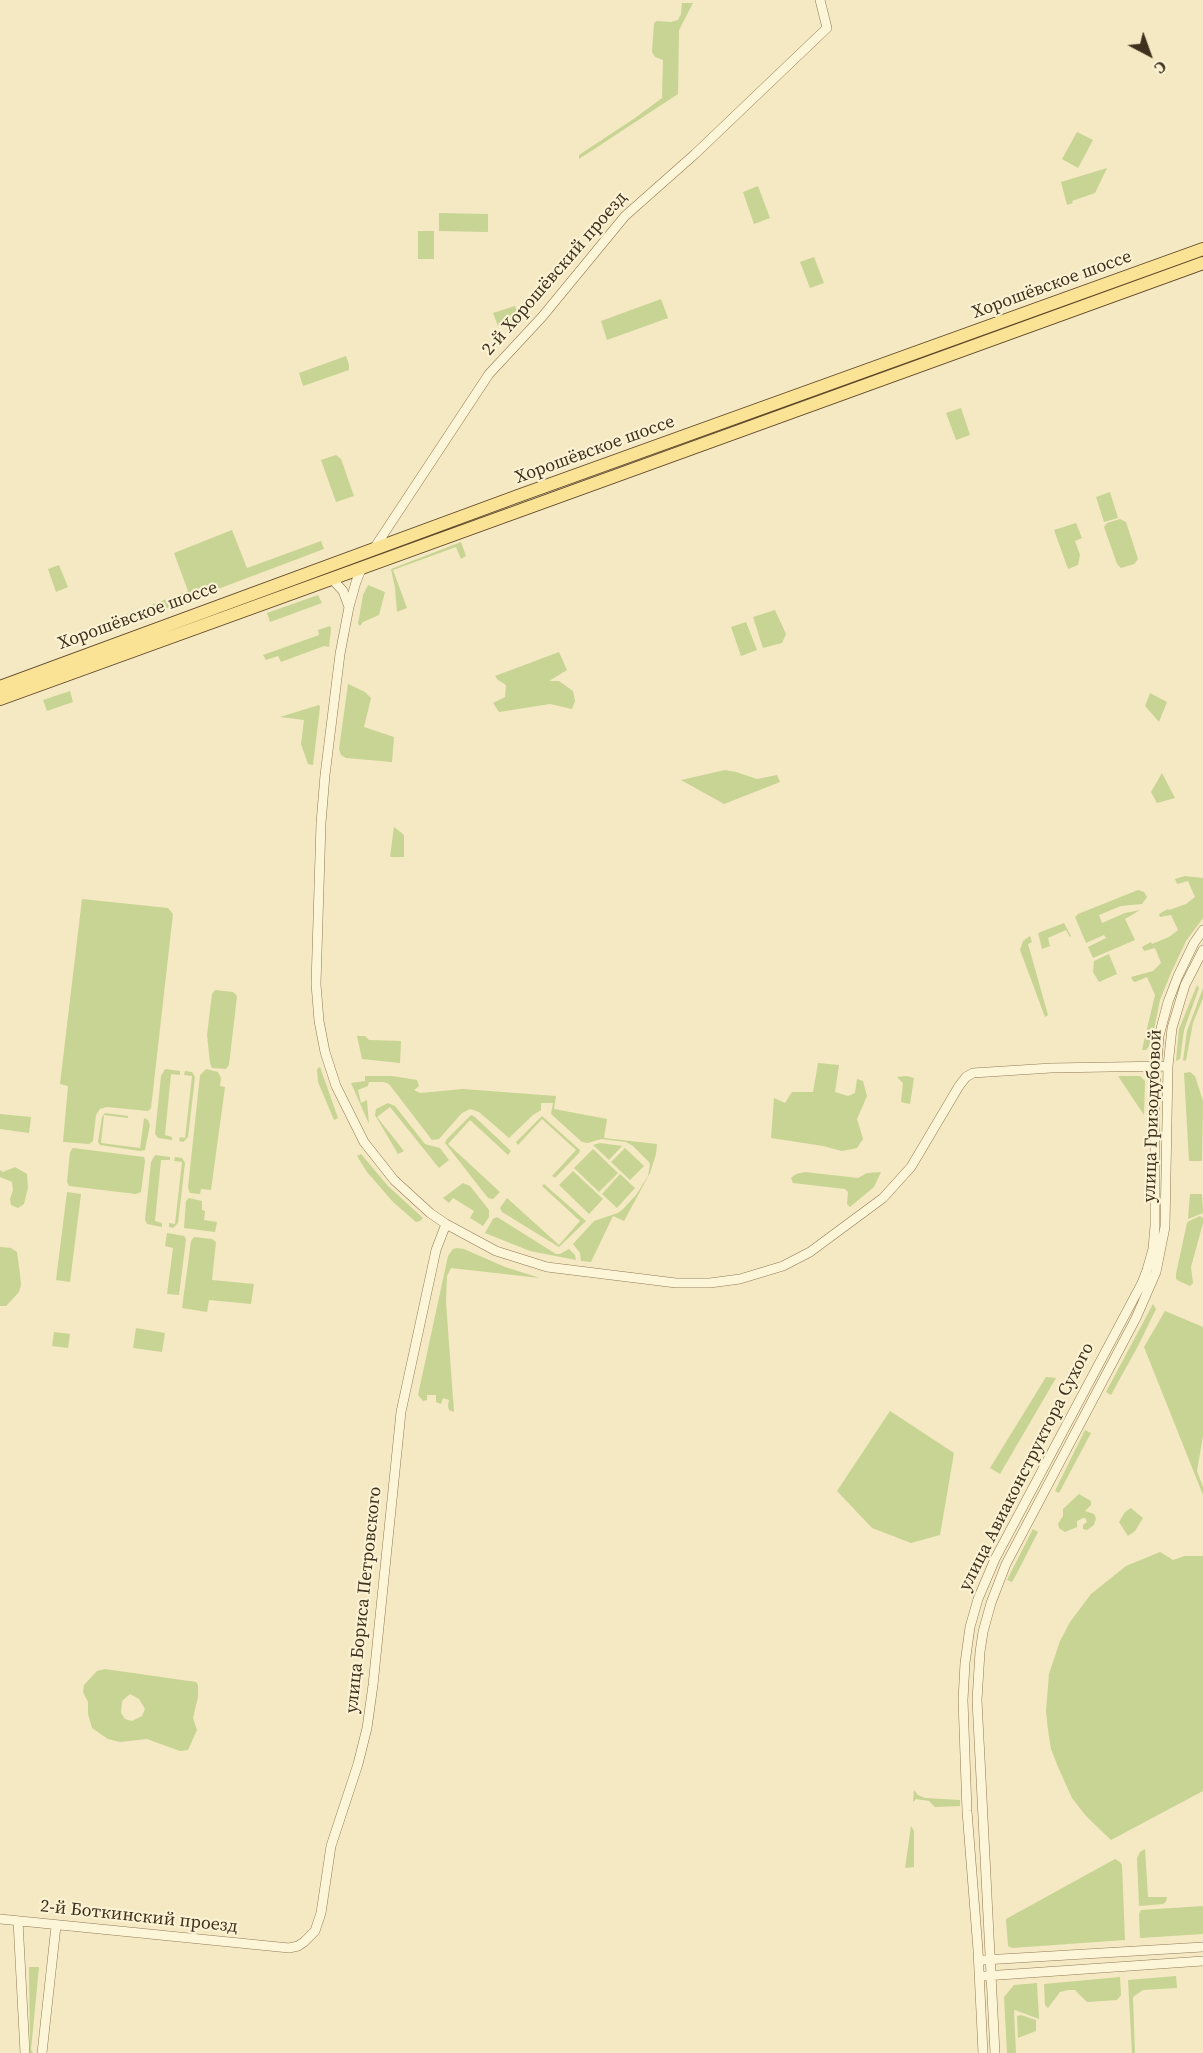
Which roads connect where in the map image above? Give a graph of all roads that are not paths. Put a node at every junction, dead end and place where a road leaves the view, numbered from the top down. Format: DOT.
graph roads {
  1 [pos="820,0"];
  2 [pos="1203,249"];
  3 [pos="1203,263"];
  4 [pos="373,550"];
  5 [pos="347,559"];
  6 [pos="361,568"];
  7 [pos="332,579"];
  8 [pos="349,607"];
  9 [pos="0,687"];
  10 [pos="0,699"];
  11 [pos="1203,930"];
  12 [pos="1203,950"];
  13 [pos="1156,1065"];
  14 [pos="1168,1066"];
  15 [pos="446,1224"];
  16 [pos="1153,1250"];
  17 [pos="1150,1287"];
  18 [pos="0,1919"];
  19 [pos="18,1921"];
  20 [pos="57,1926"];
  21 [pos="1203,1947"];
  22 [pos="274,1948"];
  23 [pos="990,1960"];
  24 [pos="978,1961"];
  25 [pos="1203,1961"];
  26 [pos="979,1976"];
  27 [pos="990,1976"];
  28 [pos="25,2053"];
  29 [pos="42,2053"];
  30 [pos="983,2053"];
  31 [pos="995,2053"];
  1 -- 4 [label="street, 2-й Хорошёвский проезд"];
  2 -- 4 [label="main road, Хорошёвское шоссе"];
  3 -- 6 [label="main road, Хорошёвское шоссе"];
  4 -- 5 [label="main road, Хорошёвское шоссе"];
  4 -- 6 [label="street, 2-й Хорошёвский проезд"];
  5 -- 6 [label="street"];
  5 -- 9 [label="main road, Хорошёвское шоссе"];
  6 -- 7 [label="main road, Хорошёвское шоссе"];
  6 -- 8 [label="street, 2-й Хорошёвский проезд"];
  7 -- 8 [label="street"];
  7 -- 10 [label="main road, Хорошёвское шоссе"];
  8 -- 15 [label="street, 2-й Хорошёвский проезд"];
  11 -- 13 [label="street, улица Гризодубовой"];
  12 -- 14 [label="street, улица Гризодубовой"];
  13 -- 14 [label="street"];
  13 -- 15 [label="street, 2-й Хорошёвский проезд"];
  13 -- 16 [label="street, улица Гризодубовой"];
  14 -- 17 [label="street, улица Гризодубовой"];
  15 -- 22 [label="street, улица Бориса Петровского"];
  16 -- 24 [label="street, улица Авиаконструктора Сухого"];
  17 -- 23 [label="street, улица Авиаконструктора Сухого"];
  18 -- 19 [label="street, 2-й Боткинский проезд"];
  19 -- 20 [label="street, 2-й Боткинский проезд"];
  19 -- 28 [label="street"];
  20 -- 22 [label="street, 2-й Боткинский проезд"];
  20 -- 29 [label="street"];
  21 -- 23 [label="street"];
  23 -- 24 [label="street"];
  23 -- 27 [label="street, улица Авиаконструктора Сухого"];
  24 -- 26 [label="street, улица Авиаконструктора Сухого"];
  25 -- 27 [label="street"];
  26 -- 27 [label="street"];
  26 -- 30 [label="street, улица Авиаконструктора Сухого"];
  27 -- 31 [label="street, улица Авиаконструктора Сухого"];
}
